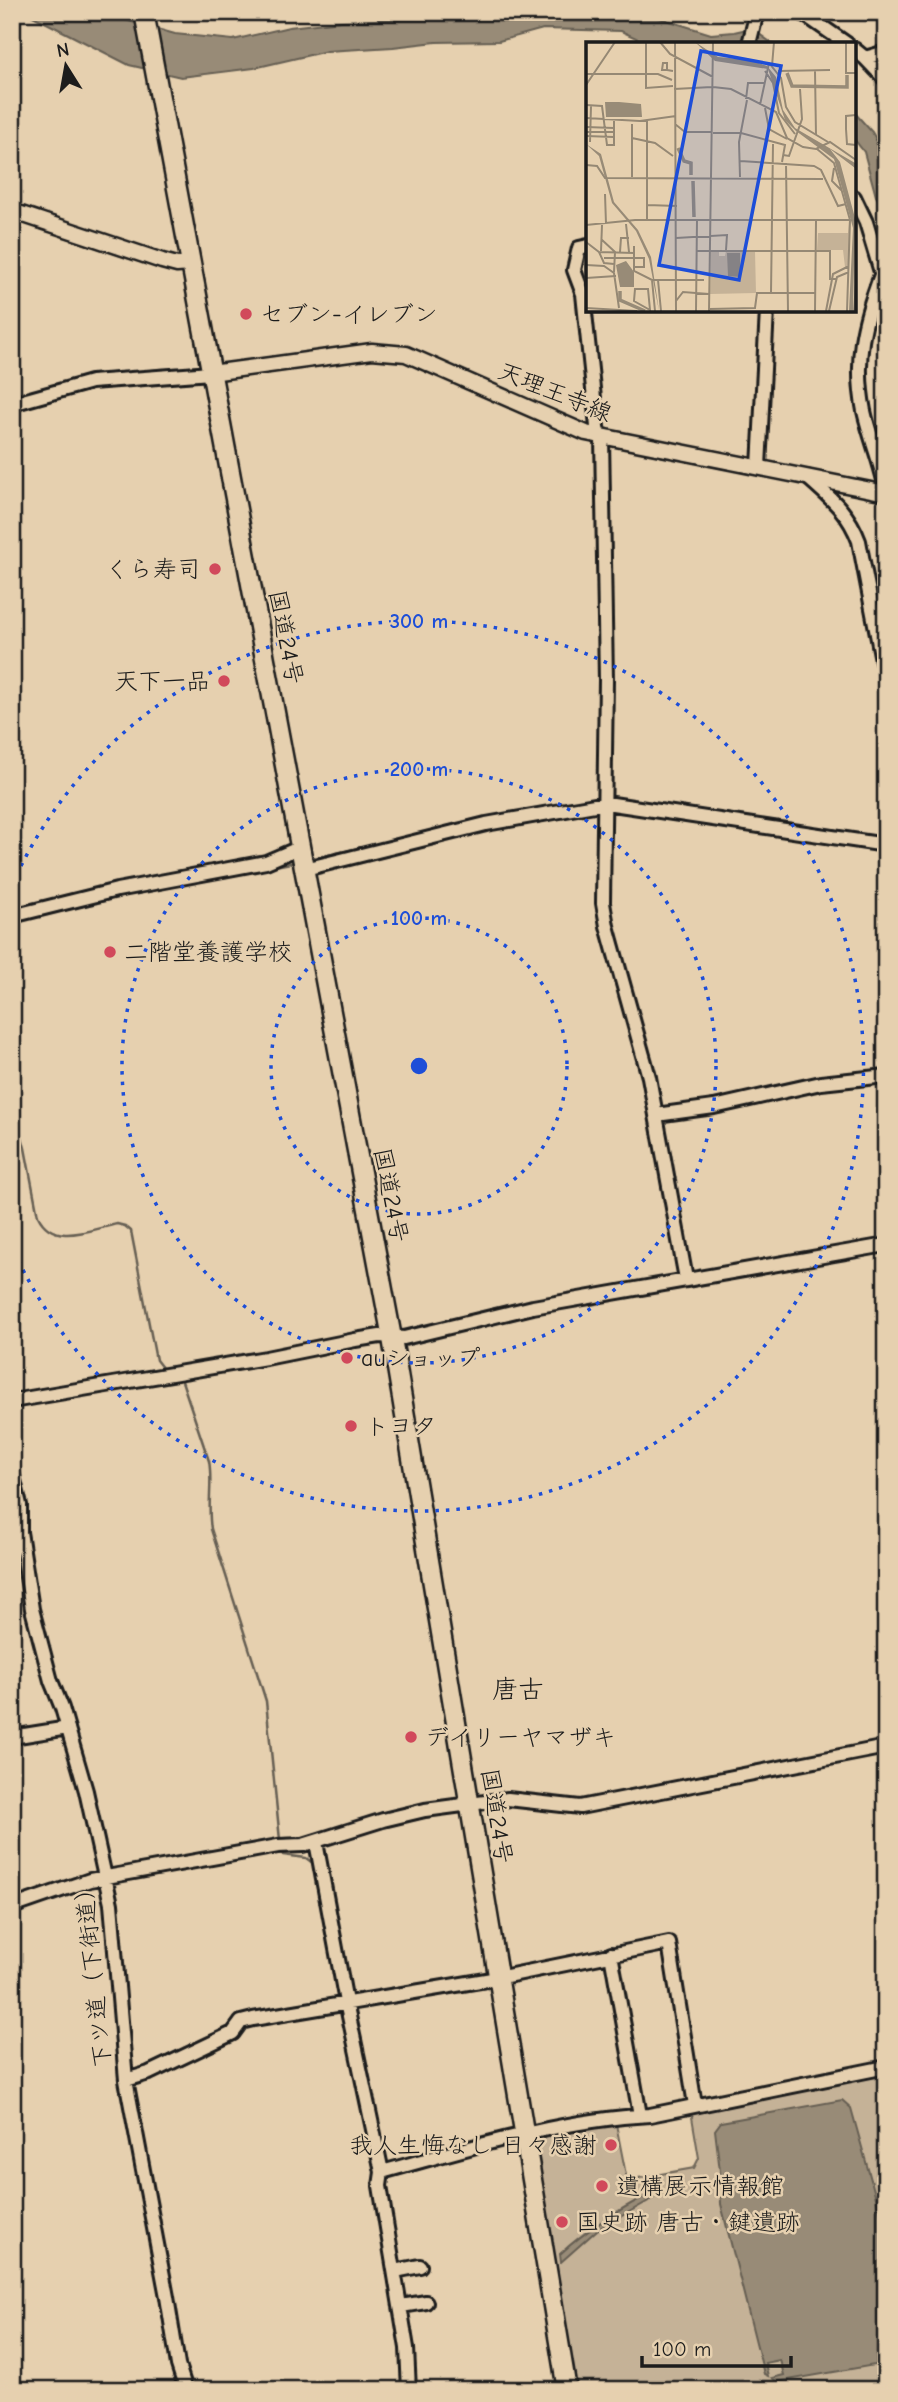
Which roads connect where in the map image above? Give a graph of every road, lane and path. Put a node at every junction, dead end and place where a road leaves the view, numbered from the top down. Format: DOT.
graph roads {
  1 [pos="144,12"];
  2 [pos="757,12"];
  3 [pos="806,14"];
  4 [pos="750,42"];
  5 [pos="843,42"];
  6 [pos="856,51"];
  7 [pos="886,52"];
  8 [pos="865,58"];
  9 [pos="886,80"];
  10 [pos="856,201"];
  11 [pos="12,211"];
  12 [pos="586,246"];
  13 [pos="191,264"];
  14 [pos="881,275"];
  15 [pos="886,289"];
  16 [pos="767,312"];
  17 [pos="211,373"];
  18 [pos="12,404"];
  19 [pos="600,437"];
  20 [pos="760,467"];
  21 [pos="807,477"];
  22 [pos="886,491"];
  23 [pos="886,681"];
  24 [pos="606,803"];
  25 [pos="886,845"];
  26 [pos="301,847"];
  27 [pos="305,869"];
  28 [pos="12,916"];
  29 [pos="886,1076"];
  30 [pos="656,1115"];
  31 [pos="886,1245"];
  32 [pos="685,1279"];
  33 [pos="392,1338"];
  34 [pos="12,1401"];
  35 [pos="12,1472"];
  36 [pos="68,1728"];
  37 [pos="12,1737"];
  38 [pos="886,1747"];
  39 [pos="470,1803"];
  40 [pos="316,1842"];
  41 [pos="106,1877"];
  42 [pos="12,1907"];
  43 [pos="611,1954"];
  44 [pos="499,1977"];
  45 [pos="342,2003"];
  46 [pos="886,2067"];
  47 [pos="126,2080"];
  48 [pos="695,2105"];
  49 [pos="640,2115"];
  50 [pos="523,2134"];
  51 [pos="382,2172"];
  52 [pos="420,2266"];
  53 [pos="394,2271"];
  54 [pos="426,2302"];
  55 [pos="401,2306"];
  56 [pos="186,2390"];
  57 [pos="409,2390"];
  58 [pos="567,2390"];
  1 -- 13 [label="highway, 国道24号"];
  2 -- 4 [label="street"];
  3 -- 5 [label="street"];
  6 -- 8 [label="street"];
  7 -- 8 [label="street"];
  8 -- 9 [label="street"];
  10 -- 14 [label="street"];
  11 -- 13 [label="main road"];
  12 -- 19 [label="street"];
  13 -- 17 [label="highway, 国道24号"];
  14 -- 15 [label="street"];
  14 -- 22 [label="street"];
  16 -- 20 [label="street"];
  17 -- 18 [label="street"];
  17 -- 19 [label="main road, 天理王寺線"];
  17 -- 26 [label="highway, 国道24号"];
  19 -- 20 [label="main road, 天理王寺線"];
  19 -- 24 [label="street"];
  20 -- 21 [label="main road, 天理王寺線"];
  21 -- 22 [label="main road, 天理王寺線"];
  21 -- 23 [label="street"];
  24 -- 25 [label="street"];
  24 -- 27 [label="street"];
  24 -- 30 [label="street"];
  26 -- 27 [label="highway, 国道24号"];
  26 -- 28 [label="street"];
  27 -- 33 [label="highway, 国道24号"];
  29 -- 30 [label="street"];
  30 -- 32 [label="street"];
  31 -- 32 [label="street"];
  32 -- 33 [label="street"];
  33 -- 34 [label="street"];
  33 -- 39 [label="highway, 国道24号"];
  35 -- 36 [label="street, 下ツ道（下街道）"];
  36 -- 37 [label="street"];
  36 -- 41 [label="street, 下ツ道（下街道）"];
  38 -- 39 [label="street"];
  39 -- 40 [label="street"];
  39 -- 44 [label="highway, 国道24号"];
  40 -- 41 [label="street"];
  40 -- 45 [label="street"];
  41 -- 42 [label="street"];
  41 -- 47 [label="street, 下ツ道（下街道）"];
  43 -- 44 [label="street"];
  43 -- 48 [label="street"];
  43 -- 49 [label="street"];
  44 -- 45 [label="street"];
  44 -- 50 [label="highway, 国道24号"];
  45 -- 47 [label="street"];
  45 -- 51 [label="street"];
  46 -- 48 [label="street"];
  47 -- 56 [label="street, 下ツ道（下街道）"];
  48 -- 49 [label="street"];
  49 -- 50 [label="street"];
  50 -- 51 [label="street"];
  50 -- 58 [label="highway, 国道24号"];
  51 -- 53 [label="street"];
  52 -- 53 [label="street"];
  53 -- 55 [label="street"];
  54 -- 55 [label="street"];
  55 -- 57 [label="street"];
}
